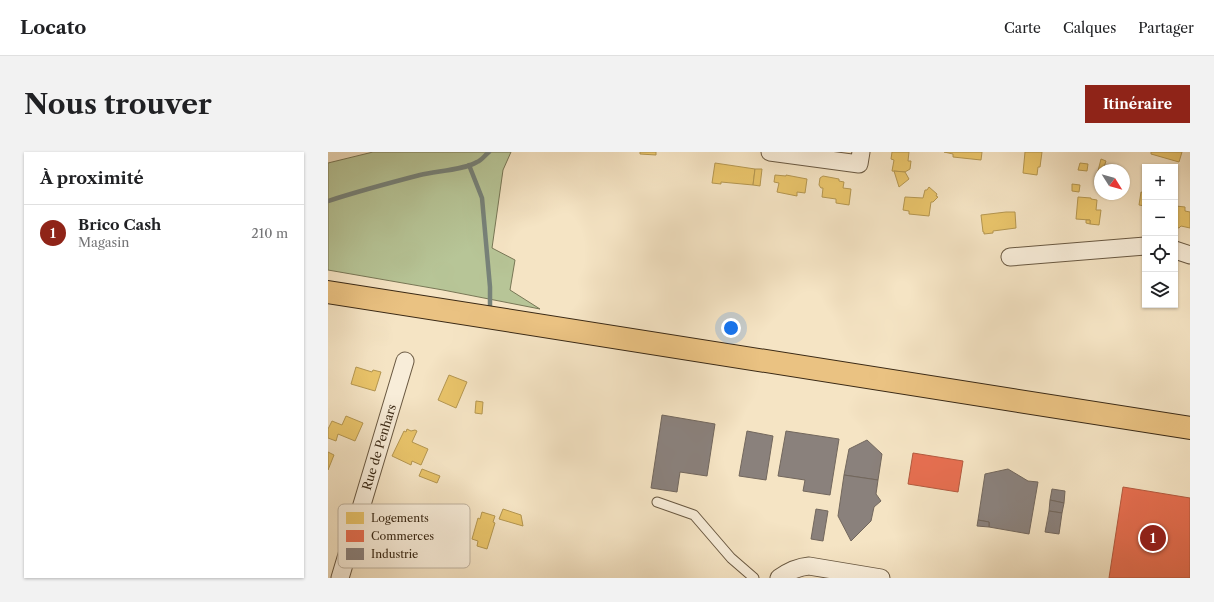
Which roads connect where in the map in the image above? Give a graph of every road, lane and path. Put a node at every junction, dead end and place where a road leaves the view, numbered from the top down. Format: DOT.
graph roads {
  1 [pos="770,152"];
  2 [pos="861,152"];
  3 [pos="1142,246"];
  4 [pos="1178,251"];
  5 [pos="1190,255"];
  6 [pos="1010,257"];
  7 [pos="328,292"];
  8 [pos="405,361"];
  9 [pos="1190,428"];
  10 [pos="657,502"];
  11 [pos="362,504"];
  12 [pos="343,568"];
  13 [pos="340,578"];
  14 [pos="754,578"];
  15 [pos="779,578"];
  16 [pos="881,578"];
  1 -- 2 [label="street"];
  3 -- 6 [label="street"];
  4 -- 5 [label="street"];
  7 -- 9 [label="main road"];
  8 -- 11 [label="street, Rue de Penhars"];
  10 -- 14 [label="lane"];
  12 -- 13 [label="street, Rue de Penhars"];
  15 -- 16 [label="street"];
}
